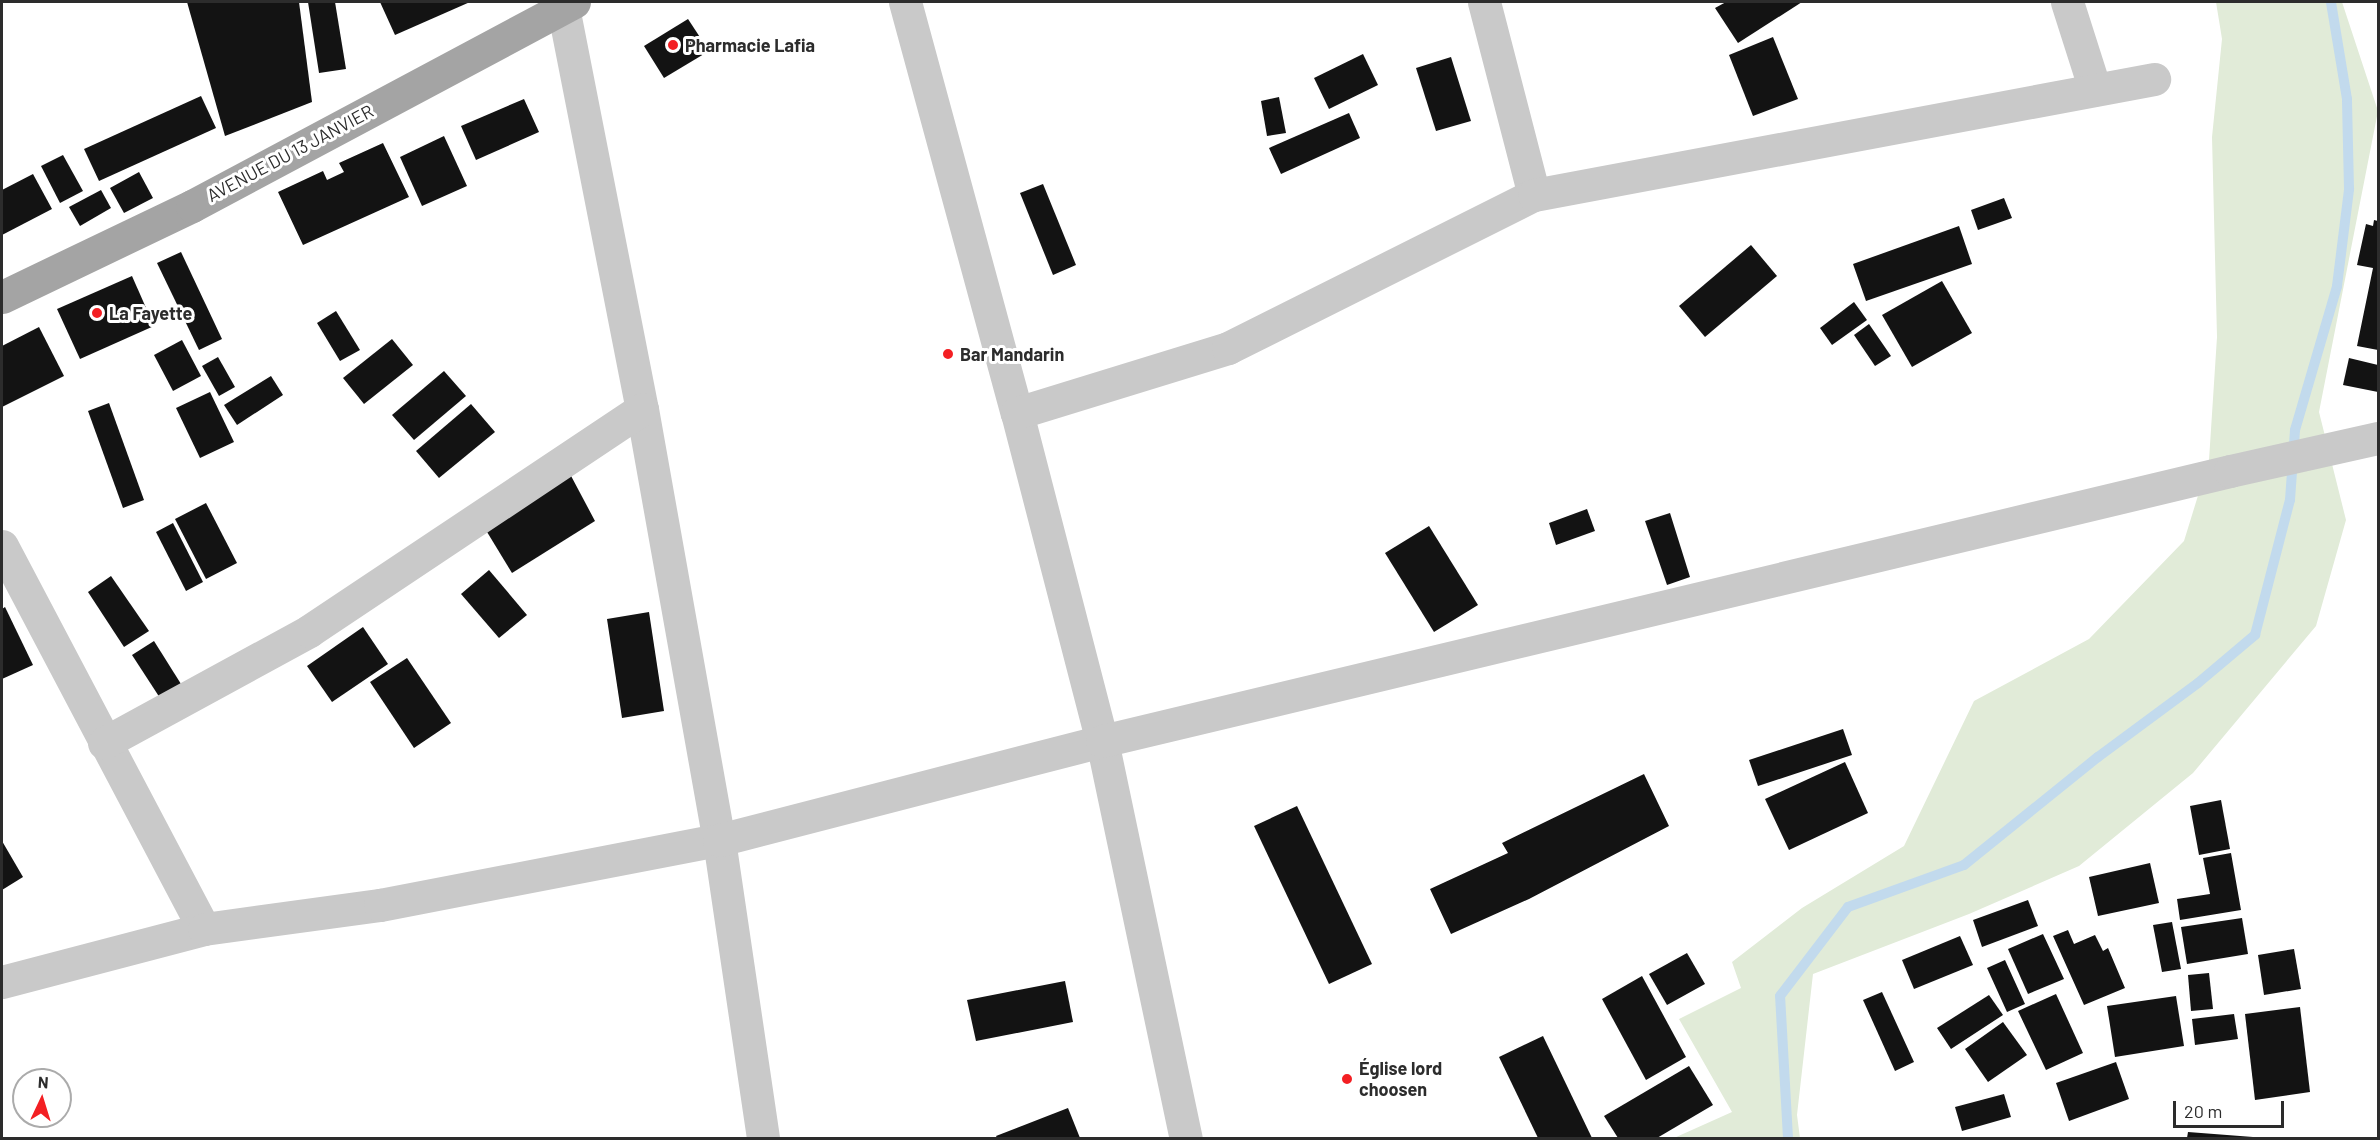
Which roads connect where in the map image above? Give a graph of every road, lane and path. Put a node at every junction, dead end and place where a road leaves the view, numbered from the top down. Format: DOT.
graph roads {
  1 [pos="905,2"];
  2 [pos="1484,2"];
  3 [pos="2067,2"];
  4 [pos="566,3"];
  5 [pos="2154,80"];
  6 [pos="2095,90"];
  7 [pos="1534,195"];
  8 [pos="2,297"];
  9 [pos="642,409"];
  10 [pos="1017,413"];
  11 [pos="2379,438"];
  12 [pos="2,546"];
  13 [pos="1102,741"];
  14 [pos="104,743"];
  15 [pos="719,840"];
  16 [pos="204,928"];
  17 [pos="2,982"];
  18 [pos="763,1138"];
  19 [pos="1186,1138"];
  1 -- 10 [label="street"];
  2 -- 7 [label="street"];
  3 -- 6 [label="street"];
  4 -- 8 [label="main road, AVENUE DU 13 JANVIER"];
  4 -- 9 [label="street"];
  5 -- 6 [label="street"];
  6 -- 7 [label="street"];
  7 -- 10 [label="street"];
  9 -- 14 [label="street"];
  9 -- 15 [label="street"];
  10 -- 13 [label="street"];
  11 -- 13 [label="street"];
  12 -- 14 [label="street"];
  13 -- 15 [label="street"];
  13 -- 19 [label="street"];
  14 -- 16 [label="street"];
  15 -- 16 [label="street"];
  15 -- 18 [label="street"];
  16 -- 17 [label="street"];
}
